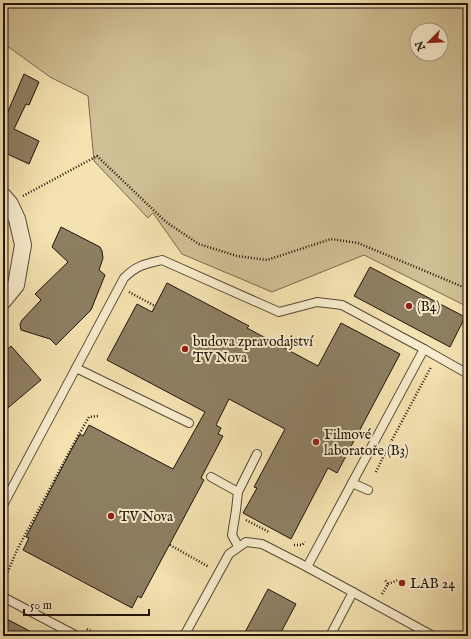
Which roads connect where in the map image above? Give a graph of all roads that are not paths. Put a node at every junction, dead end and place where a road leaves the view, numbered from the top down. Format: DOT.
graph roads {
  1 [pos="10,198"];
  2 [pos="3,301"];
  3 [pos="424,349"];
  4 [pos="76,368"];
  5 [pos="468,374"];
  6 [pos="189,423"];
  7 [pos="257,454"];
  8 [pos="211,477"];
  9 [pos="352,483"];
  10 [pos="368,490"];
  11 [pos="238,492"];
  12 [pos="3,504"];
  13 [pos="238,546"];
  14 [pos="307,567"];
  15 [pos="353,592"];
  16 [pos="3,597"];
  17 [pos="77,636"];
  18 [pos="184,636"];
  19 [pos="330,636"];
  20 [pos="433,636"];
  1 -- 2 [label="street"];
  3 -- 4 [label="lane"];
  3 -- 5 [label="lane"];
  3 -- 9 [label="lane"];
  4 -- 6 [label="lane"];
  4 -- 12 [label="lane"];
  7 -- 11 [label="lane"];
  8 -- 11 [label="lane"];
  9 -- 10 [label="lane"];
  9 -- 14 [label="lane"];
  11 -- 13 [label="lane"];
  13 -- 14 [label="lane"];
  13 -- 18 [label="lane"];
  14 -- 15 [label="lane"];
  15 -- 19 [label="lane"];
  15 -- 20 [label="lane"];
  16 -- 17 [label="lane"];
}
